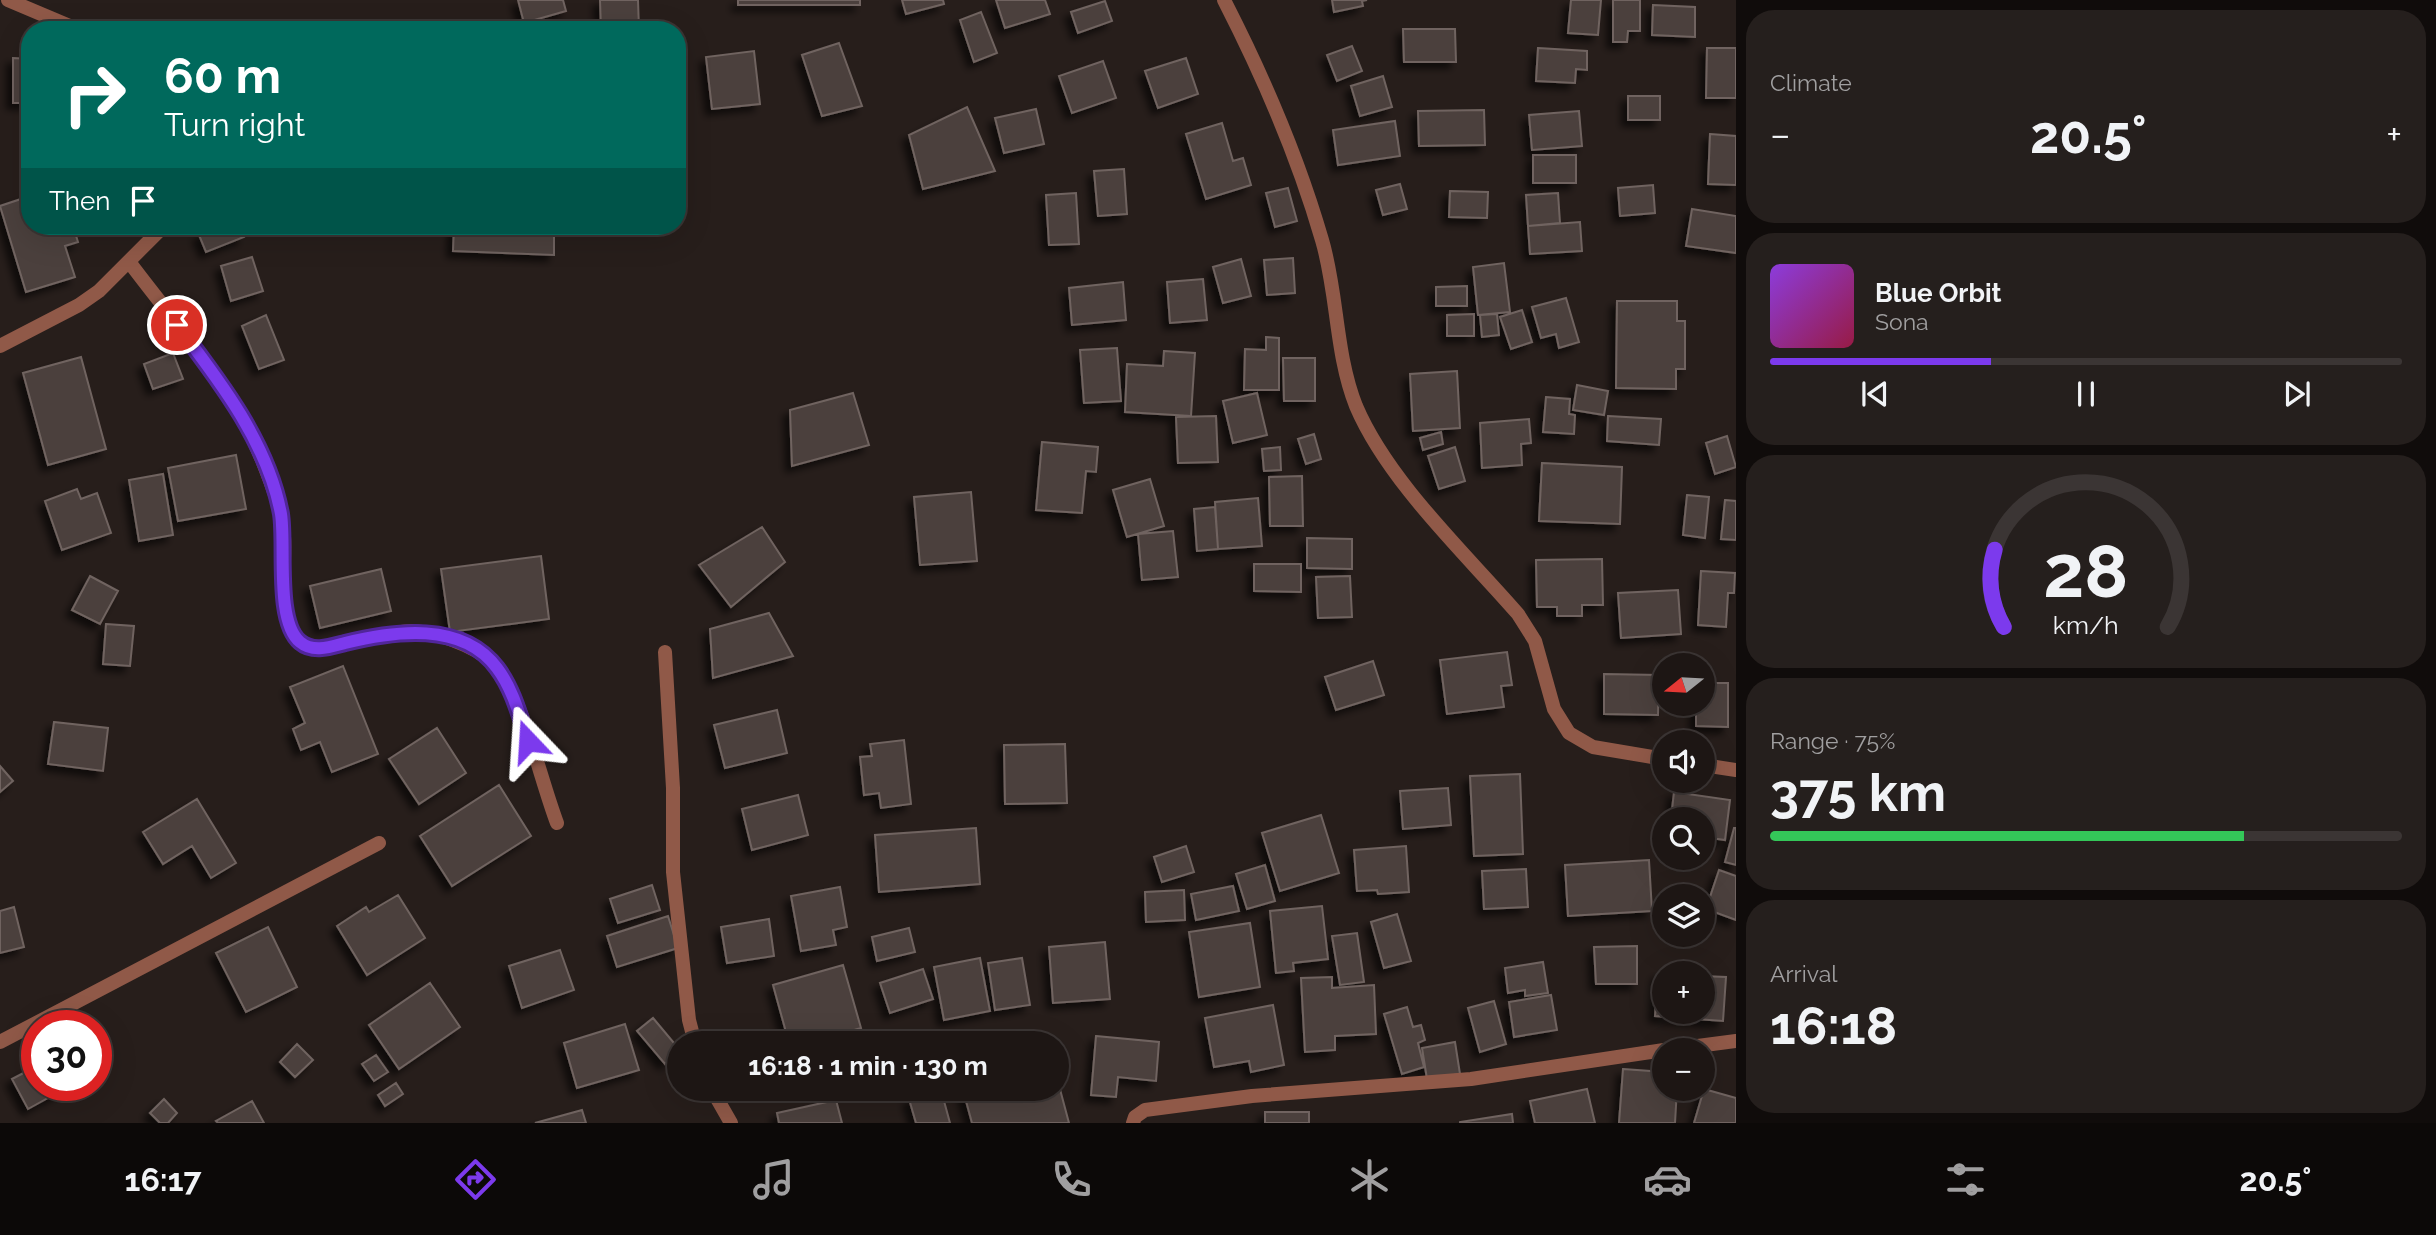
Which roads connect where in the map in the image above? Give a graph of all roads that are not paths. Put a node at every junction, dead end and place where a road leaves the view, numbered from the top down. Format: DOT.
graph roads {
  1 [pos="8,0"];
  2 [pos="1224,0"];
  3 [pos="58,21"];
  4 [pos="156,235"];
  5 [pos="130,263"];
  6 [pos="0,346"];
  7 [pos="664,652"];
  8 [pos="1652,757"];
  9 [pos="1715,767"];
  10 [pos="1736,770"];
  11 [pos="557,823"];
  12 [pos="379,843"];
  13 [pos="692,1031"];
  14 [pos="1736,1041"];
  15 [pos="0,1042"];
  16 [pos="1715,1044"];
  17 [pos="1652,1052"];
  18 [pos="718,1101"];
  19 [pos="731,1123"];
  20 [pos="1133,1123"];
  1 -- 3 [label="street"];
  2 -- 8 [label="street"];
  4 -- 5 [label="street"];
  5 -- 6 [label="street"];
  5 -- 11 [label="street"];
  7 -- 13 [label="street"];
  9 -- 10 [label="street"];
  12 -- 15 [label="street"];
  14 -- 16 [label="street"];
  17 -- 20 [label="street"];
  18 -- 19 [label="street"];
}
